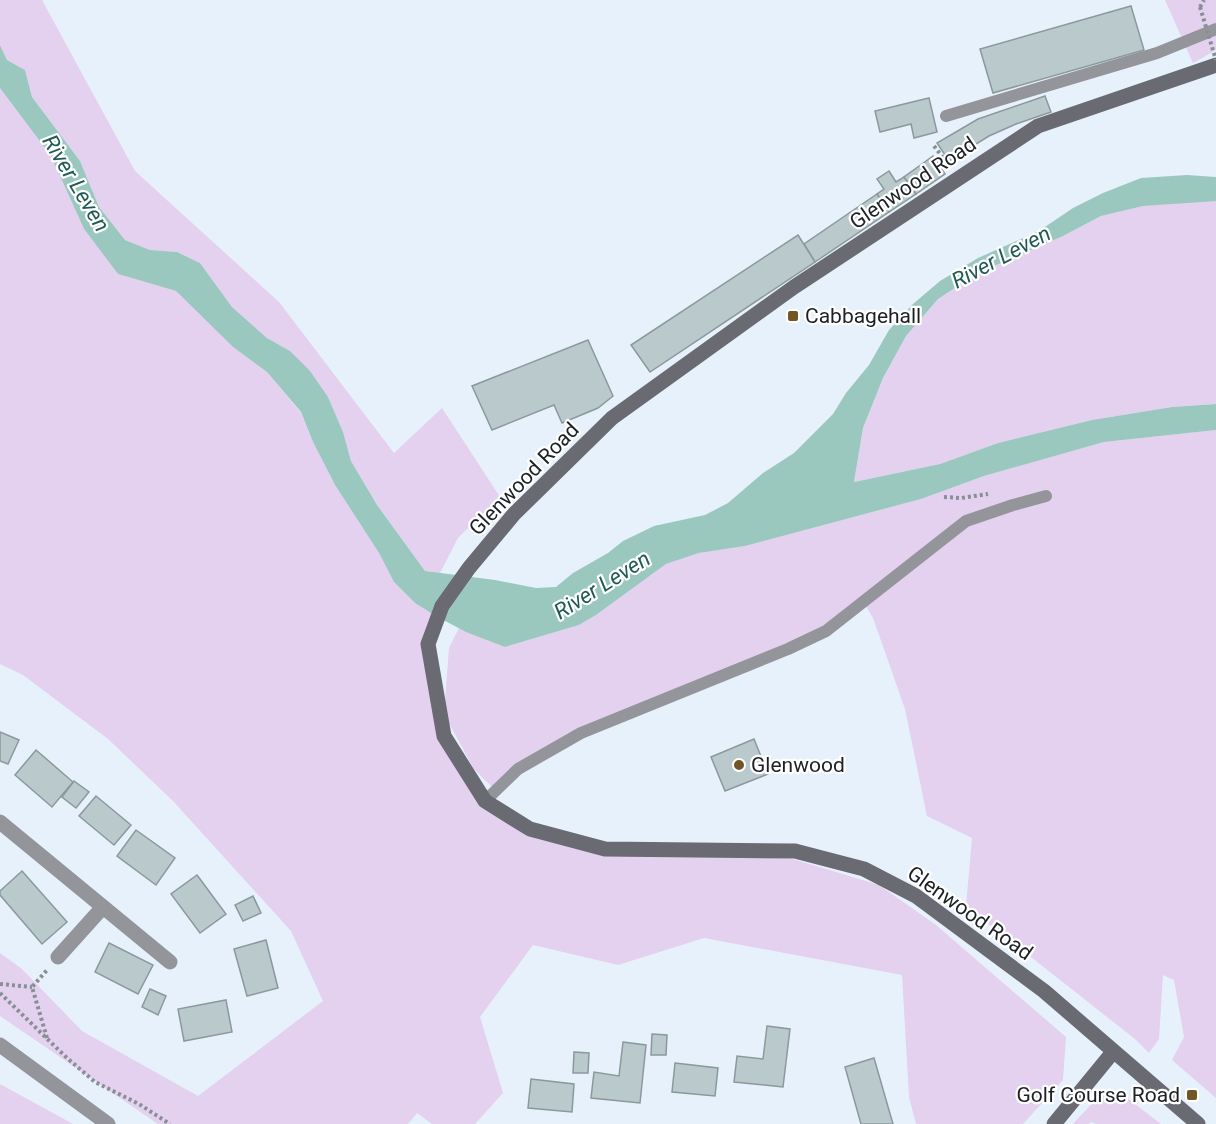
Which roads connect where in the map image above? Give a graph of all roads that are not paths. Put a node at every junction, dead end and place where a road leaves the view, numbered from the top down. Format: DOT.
graph roads {
  1 [pos="1216,29"];
  2 [pos="1216,65"];
  3 [pos="946,116"];
  4 [pos="1046,496"];
  5 [pos="485,801"];
  6 [pos="0,822"];
  7 [pos="103,907"];
  8 [pos="58,957"];
  9 [pos="170,962"];
  10 [pos="0,1045"];
  11 [pos="1113,1052"];
  12 [pos="108,1124"];
  13 [pos="1054,1124"];
  14 [pos="1198,1124"];
  1 -- 3 [label="lane"];
  2 -- 5 [label="street, Glenwood Road"];
  4 -- 5 [label="lane"];
  5 -- 11 [label="street, Glenwood Road"];
  6 -- 7 [label="street"];
  7 -- 8 [label="street"];
  7 -- 9 [label="street"];
  10 -- 12 [label="street"];
  11 -- 13 [label="street"];
  11 -- 14 [label="street, Glenwood Road"];
}
